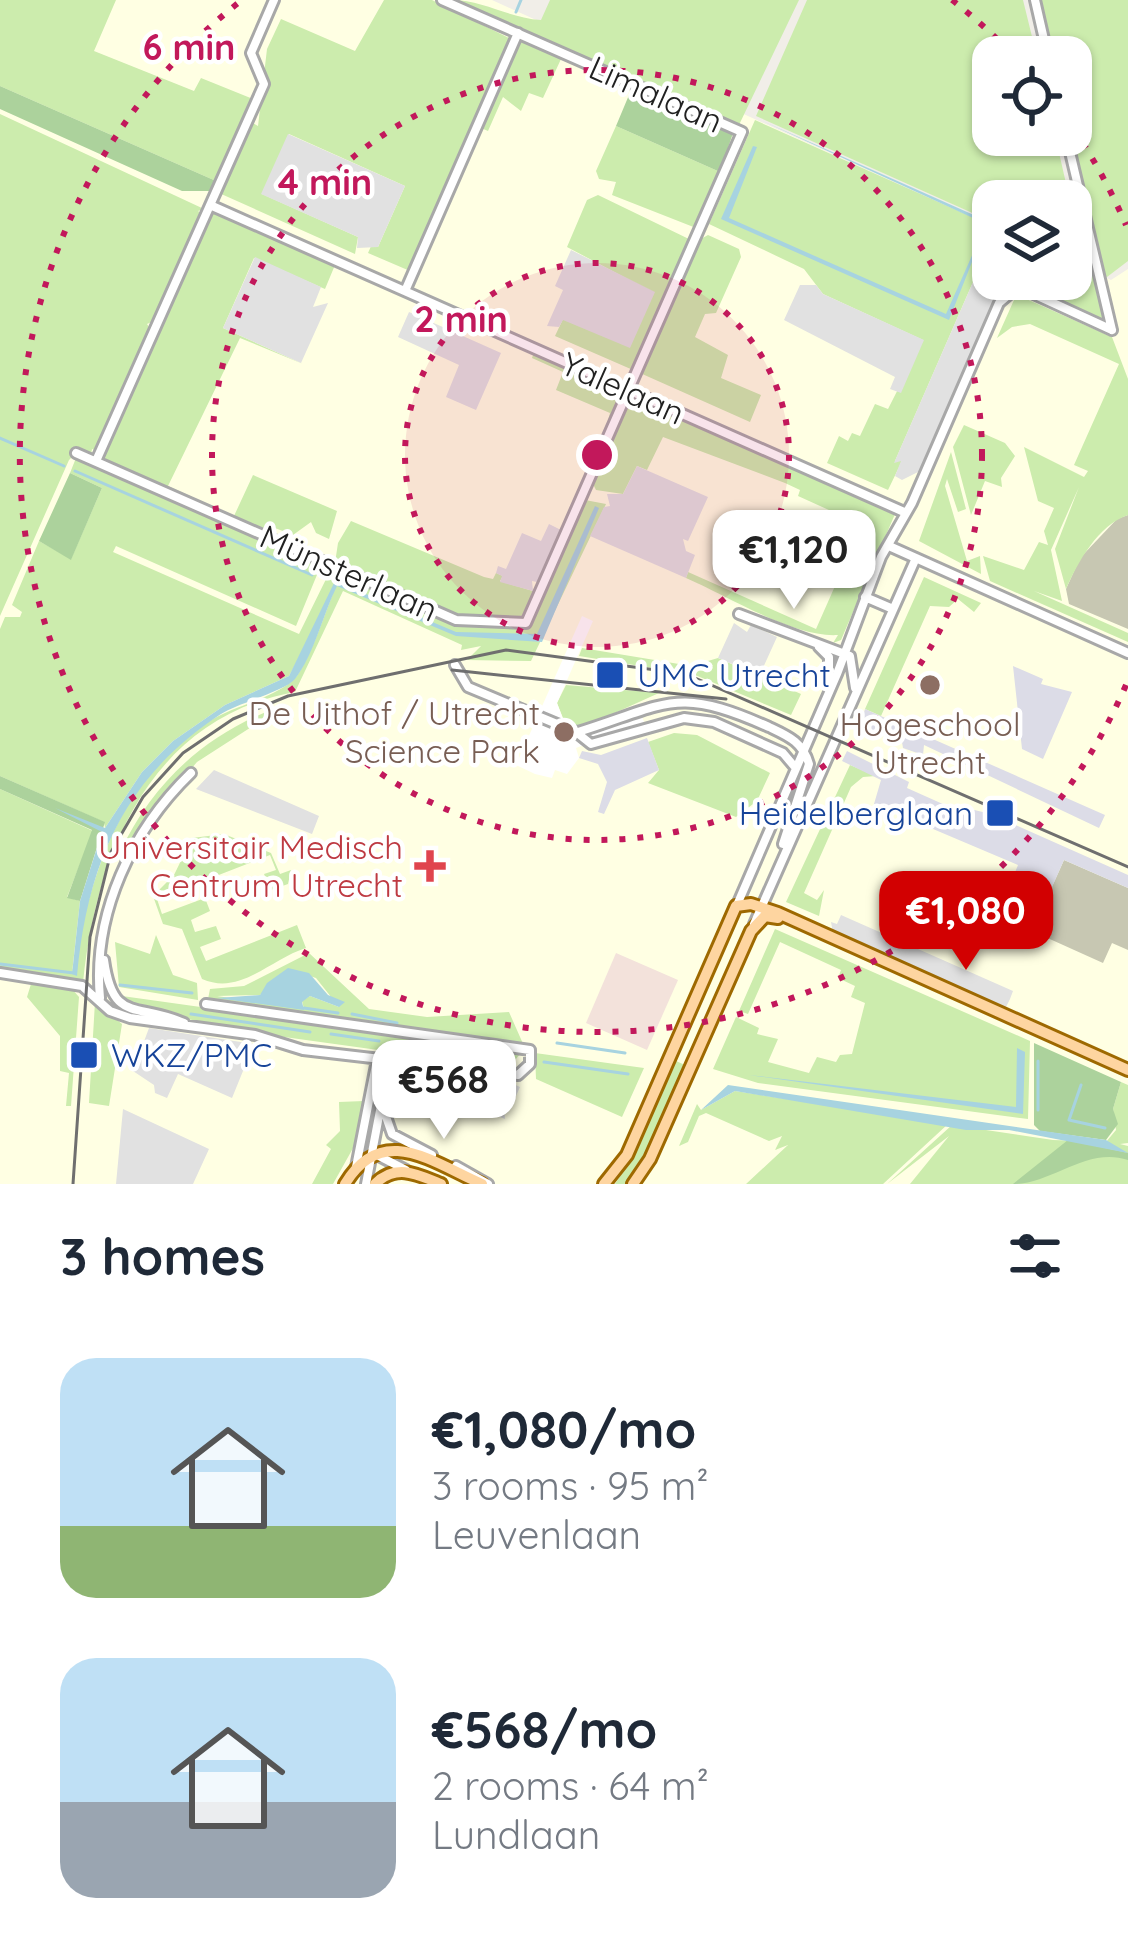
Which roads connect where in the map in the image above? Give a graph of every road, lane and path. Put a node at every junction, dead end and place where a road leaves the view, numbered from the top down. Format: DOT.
graph roads {
  1 [pos="274,0"];
  2 [pos="442,0"];
  3 [pos="1035,0"];
  4 [pos="518,34"];
  5 [pos="1043,36"];
  6 [pos="1071,156"];
  7 [pos="210,205"];
  8 [pos="405,291"];
  9 [pos="628,390"];
  10 [pos="76,453"];
  11 [pos="96,461"];
  12 [pos="904,512"];
  13 [pos="889,546"];
  14 [pos="916,558"];
  15 [pos="865,598"];
  16 [pos="893,609"];
  17 [pos="739,614"];
  18 [pos="819,647"];
  19 [pos="839,650"];
  20 [pos="1128,653"];
  21 [pos="455,665"];
  22 [pos="855,689"];
  23 [pos="828,692"];
  24 [pos="576,732"];
  25 [pos="803,749"];
  26 [pos="795,767"];
  27 [pos="190,773"];
  28 [pos="782,852"];
  29 [pos="736,906"];
  30 [pos="762,906"];
  31 [pos="786,919"];
  32 [pos="751,931"];
  33 [pos="0,973"];
  34 [pos="101,988"];
  35 [pos="206,1004"];
  36 [pos="132,1016"];
  37 [pos="182,1022"];
  38 [pos="197,1026"];
  39 [pos="390,1058"];
  40 [pos="377,1060"];
  41 [pos="1128,1070"];
  42 [pos="382,1105"];
  43 [pos="369,1120"];
  44 [pos="374,1153"];
  45 [pos="356,1167"];
  46 [pos="410,1171"];
  47 [pos="345,1184"];
  48 [pos="370,1184"];
  49 [pos="441,1184"];
  50 [pos="485,1184"];
  51 [pos="604,1184"];
  52 [pos="633,1184"];
  1 -- 7 [label="street"];
  2 -- 4 [label="street, Limalaan"];
  3 -- 5 [label="street"];
  4 -- 8 [label="street"];
  4 -- 9 [label="street, Limalaan"];
  6 -- 12 [label="street"];
  7 -- 8 [label="street, Yalelaan"];
  7 -- 11 [label="street"];
  8 -- 9 [label="street, Yalelaan"];
  9 -- 11 [label="street, Münsterlaan"];
  9 -- 12 [label="street, Yalelaan"];
  10 -- 11 [label="street, Münsterlaan"];
  12 -- 13 [label="street"];
  13 -- 14 [label="street"];
  13 -- 15 [label="street"];
  14 -- 16 [label="street"];
  14 -- 20 [label="street"];
  15 -- 16 [label="street"];
  15 -- 19 [label="street"];
  16 -- 22 [label="street"];
  17 -- 18 [label="street"];
  18 -- 19 [label="street"];
  18 -- 23 [label="street"];
  19 -- 22 [label="street"];
  19 -- 23 [label="street"];
  21 -- 24 [label="street"];
  22 -- 28 [label="street"];
  23 -- 25 [label="street"];
  24 -- 25 [label="street"];
  24 -- 26 [label="street"];
  25 -- 26 [label="street"];
  25 -- 28 [label="street"];
  26 -- 29 [label="street"];
  27 -- 34 [label="street"];
  28 -- 30 [label="street"];
  29 -- 30 [label="main road"];
  29 -- 51 [label="main road"];
  30 -- 31 [label="main road"];
  30 -- 32 [label="street"];
  31 -- 32 [label="main road"];
  31 -- 41 [label="main road"];
  32 -- 52 [label="main road"];
  33 -- 34 [label="street"];
  34 -- 36 [label="street"];
  34 -- 37 [label="street"];
  35 -- 39 [label="street"];
  36 -- 37 [label="street"];
  36 -- 38 [label="street"];
  37 -- 38 [label="street"];
  38 -- 40 [label="street"];
  39 -- 40 [label="street"];
  39 -- 42 [label="street"];
  40 -- 43 [label="street"];
  42 -- 44 [label="street"];
  42 -- 50 [label="street"];
  43 -- 44 [label="street"];
  43 -- 45 [label="street"];
  44 -- 45 [label="main road"];
  44 -- 46 [label="street"];
  44 -- 48 [label="street"];
  44 -- 50 [label="main road"];
  45 -- 47 [label="main road"];
  46 -- 48 [label="main road"];
  46 -- 49 [label="main road"];
}
